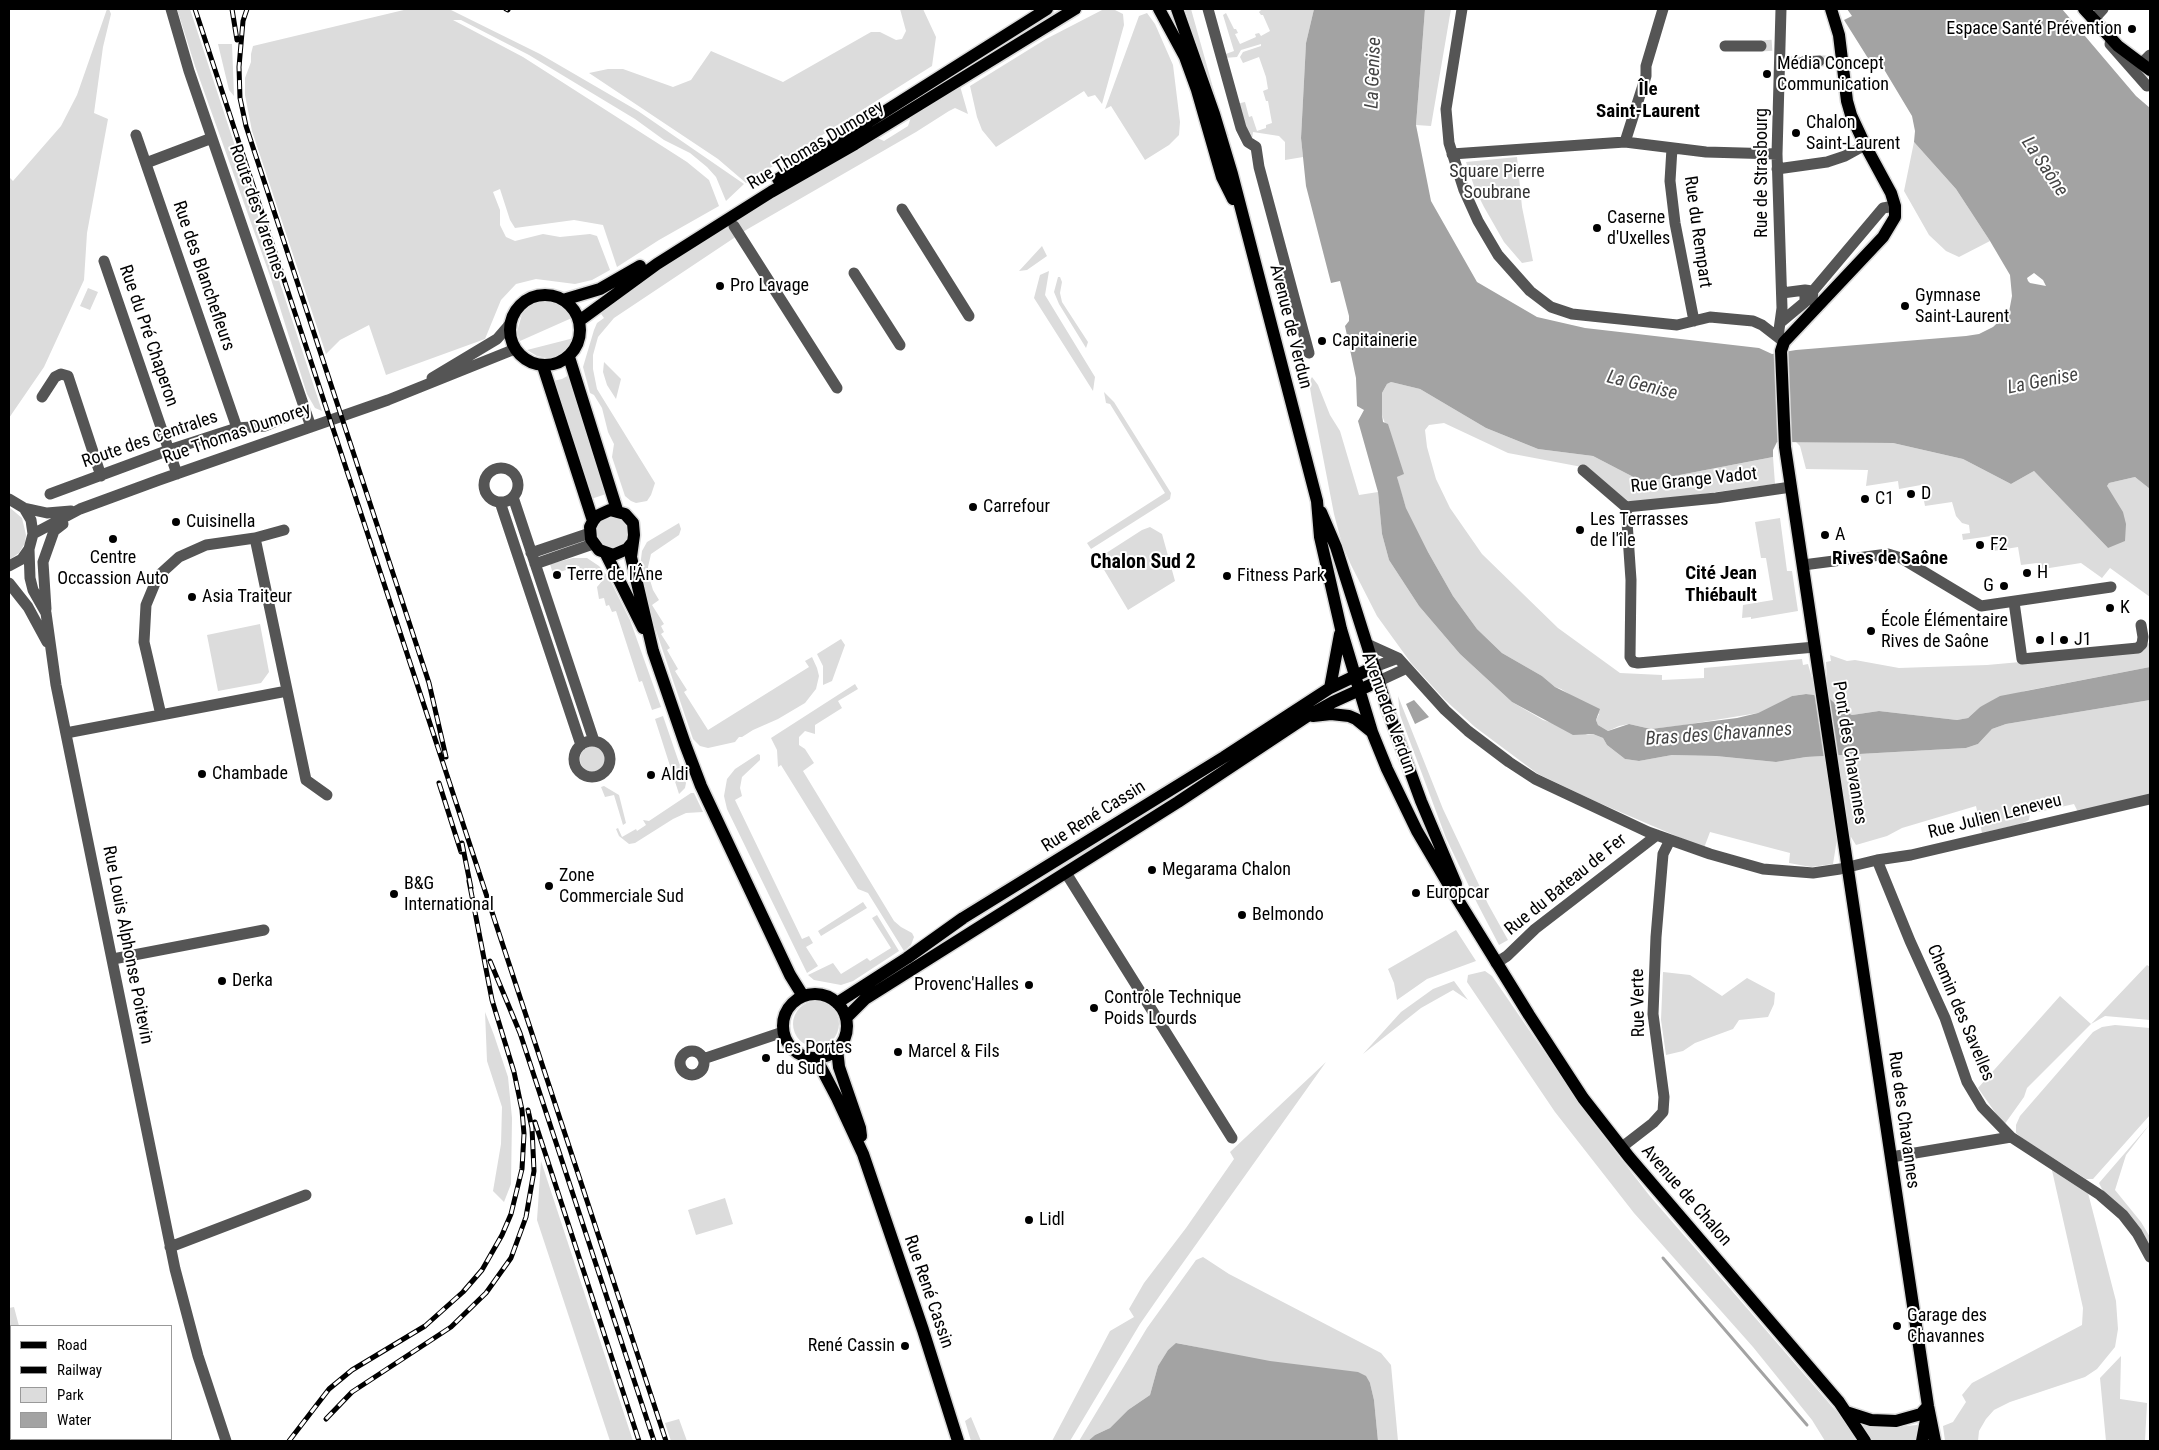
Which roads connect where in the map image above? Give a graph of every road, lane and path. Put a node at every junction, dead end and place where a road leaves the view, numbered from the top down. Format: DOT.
graph roads {
  1 [pos="171,9"];
  2 [pos="1047,9"];
  3 [pos="1075,9"];
  4 [pos="1159,9"];
  5 [pos="1177,9"];
  6 [pos="1208,9"];
  7 [pos="1462,9"];
  8 [pos="1662,9"];
  9 [pos="1781,9"];
  10 [pos="1830,9"];
  11 [pos="2079,9"];
  12 [pos="2084,9"];
  13 [pos="2103,9"];
  14 [pos="2093,20"];
  15 [pos="1725,46"];
  16 [pos="1761,46"];
  17 [pos="1819,61"];
  18 [pos="1803,62"];
  19 [pos="2148,62"];
  20 [pos="2147,86"];
  21 [pos="136,135"];
  22 [pos="212,138"];
  23 [pos="1626,142"];
  24 [pos="1865,145"];
  25 [pos="1672,148"];
  26 [pos="1452,154"];
  27 [pos="1777,154"];
  28 [pos="146,163"];
  29 [pos="1778,169"];
  30 [pos="1895,206"];
  31 [pos="902,209"];
  32 [pos="1243,220"];
  33 [pos="734,226"];
  34 [pos="104,261"];
  35 [pos="854,272"];
  36 [pos="1809,291"];
  37 [pos="1782,293"];
  38 [pos="563,300"];
  39 [pos="1817,308"];
  40 [pos="969,316"];
  41 [pos="579,321"];
  42 [pos="1694,321"];
  43 [pos="1781,322"];
  44 [pos="510,324"];
  45 [pos="1781,343"];
  46 [pos="900,345"];
  47 [pos="515,349"];
  48 [pos="1309,353"];
  49 [pos="569,356"];
  50 [pos="543,366"];
  51 [pos="836,388"];
  52 [pos="406,394"];
  53 [pos="42,397"];
  54 [pos="291,415"];
  55 [pos="311,427"];
  56 [pos="237,428"];
  57 [pos="169,450"];
  58 [pos="1583,470"];
  59 [pos="177,474"];
  60 [pos="101,476"];
  61 [pos="1791,487"];
  62 [pos="50,494"];
  63 [pos="513,497"];
  64 [pos="9,499"];
  65 [pos="1316,501"];
  66 [pos="500,502"];
  67 [pos="1626,507"];
  68 [pos="24,508"];
  69 [pos="80,509"];
  70 [pos="617,510"];
  71 [pos="284,530"];
  72 [pos="592,533"];
  73 [pos="33,534"];
  74 [pos="255,538"];
  75 [pos="632,543"];
  76 [pos="29,549"];
  77 [pos="606,554"];
  78 [pos="533,558"];
  79 [pos="1803,565"];
  80 [pos="9,566"];
  81 [pos="9,584"];
  82 [pos="2111,587"];
  83 [pos="2014,602"];
  84 [pos="46,613"];
  85 [pos="2142,625"];
  86 [pos="1341,629"];
  87 [pos="1367,644"];
  88 [pos="1815,647"];
  89 [pos="51,649"];
  90 [pos="653,651"];
  91 [pos="1398,658"];
  92 [pos="1374,666"];
  93 [pos="1407,668"];
  94 [pos="1355,675"];
  95 [pos="1379,681"];
  96 [pos="1330,688"];
  97 [pos="1359,690"];
  98 [pos="287,691"];
  99 [pos="161,715"];
  100 [pos="1306,717"];
  101 [pos="1372,732"];
  102 [pos="66,733"];
  103 [pos="594,741"];
  104 [pos="581,745"];
  105 [pos="1224,757"];
  106 [pos="327,795"];
  107 [pos="2150,798"];
  108 [pos="1178,802"];
  109 [pos="1652,834"];
  110 [pos="1097,836"];
  111 [pos="1844,838"];
  112 [pos="1670,840"];
  113 [pos="1877,860"];
  114 [pos="1848,867"];
  115 [pos="1066,873"];
  116 [pos="1472,920"];
  117 [pos="264,930"];
  118 [pos="113,959"];
  119 [pos="1496,963"];
  120 [pos="803,996"];
  121 [pos="837,1002"];
  122 [pos="846,1018"];
  123 [pos="784,1032"];
  124 [pos="836,1050"];
  125 [pos="816,1058"];
  126 [pos="703,1059"];
  127 [pos="2011,1137"];
  128 [pos="1232,1138"];
  129 [pos="1622,1147"];
  130 [pos="863,1154"];
  131 [pos="1891,1157"];
  132 [pos="306,1195"];
  133 [pos="170,1247"];
  134 [pos="2150,1257"];
  135 [pos="1928,1406"];
  136 [pos="1846,1412"];
  137 [pos="226,1441"];
  138 [pos="958,1441"];
  139 [pos="1865,1441"];
  140 [pos="1922,1441"];
  141 [pos="1935,1441"];
  1 -- 22 [label="street, Route des Varennes"];
  2 -- 38 [label="main road, Rue Thomas Dumorey"];
  3 -- 41 [label="main road, Rue Thomas Dumorey"];
  4 -- 32 [label="main road, Avenue de Verdun"];
  5 -- 32 [label="main road, Avenue de Verdun"];
  6 -- 48 [label="street"];
  7 -- 26 [label="street"];
  8 -- 23 [label="street"];
  9 -- 27 [label="street, Rue de Strasbourg"];
  10 -- 24 [label="main road"];
  11 -- 20 [label="street"];
  12 -- 14 [label="main road"];
  13 -- 14 [label="street"];
  14 -- 19 [label="main road"];
  15 -- 16 [label="street"];
  17 -- 18 [label="street"];
  21 -- 28 [label="street, Rue des Blanchefleurs"];
  22 -- 28 [label="street"];
  22 -- 55 [label="street, Route des Varennes"];
  23 -- 25 [label="street"];
  23 -- 26 [label="street"];
  24 -- 29 [label="street"];
  24 -- 30 [label="main road"];
  25 -- 27 [label="street"];
  25 -- 42 [label="street, Rue du Rempart"];
  26 -- 42 [label="street"];
  27 -- 29 [label="street, Rue de Strasbourg"];
  28 -- 56 [label="street, Rue des Blanchefleurs"];
  29 -- 37 [label="street, Rue de Strasbourg"];
  30 -- 36 [label="street"];
  30 -- 39 [label="main road"];
  31 -- 40 [label="street"];
  32 -- 65 [label="main road, Avenue de Verdun"];
  33 -- 51 [label="street"];
  34 -- 57 [label="street, Rue du Pré Chaperon"];
  35 -- 46 [label="street"];
  36 -- 37 [label="street"];
  36 -- 39 [label="street"];
  36 -- 43 [label="street"];
  37 -- 43 [label="street, Rue de Strasbourg"];
  38 -- 41 [label="main road"];
  38 -- 44 [label="main road"];
  39 -- 45 [label="main road"];
  41 -- 49 [label="main road"];
  42 -- 45 [label="street"];
  43 -- 45 [label="street, Rue de Strasbourg"];
  44 -- 47 [label="main road"];
  44 -- 52 [label="street, Rue Thomas Dumorey"];
  45 -- 61 [label="main road"];
  47 -- 50 [label="main road"];
  47 -- 52 [label="street, Rue Thomas Dumorey"];
  49 -- 50 [label="main road"];
  49 -- 70 [label="main road"];
  50 -- 72 [label="main road"];
  52 -- 55 [label="street, Rue Thomas Dumorey"];
  53 -- 60 [label="street"];
  54 -- 56 [label="street, Route des Centrales"];
  55 -- 59 [label="street, Rue Thomas Dumorey"];
  56 -- 57 [label="street, Route des Centrales"];
  57 -- 59 [label="street, Rue du Pré Chaperon"];
  57 -- 60 [label="street, Route des Centrales"];
  58 -- 67 [label="street, Rue Grange Vadot"];
  59 -- 69 [label="street, Rue Thomas Dumorey"];
  60 -- 62 [label="street, Route des Centrales"];
  61 -- 67 [label="street, Rue Grange Vadot"];
  61 -- 79 [label="main road"];
  63 -- 66 [label="street"];
  63 -- 66 [label="street"];
  63 -- 78 [label="street"];
  64 -- 68 [label="street, Rue Thomas Dumorey"];
  65 -- 86 [label="main road, Avenue de Verdun"];
  65 -- 87 [label="main road, Avenue de Verdun"];
  66 -- 104 [label="street"];
  67 -- 88 [label="street"];
  68 -- 69 [label="street, Rue Thomas Dumorey"];
  68 -- 73 [label="street"];
  69 -- 73 [label="street, Rue Thomas Dumorey"];
  69 -- 84 [label="street"];
  70 -- 72 [label="main road"];
  70 -- 75 [label="main road"];
  71 -- 74 [label="street"];
  72 -- 77 [label="main road"];
  72 -- 78 [label="street"];
  73 -- 76 [label="street, Rue Louis Alphonse Poitevin"];
  74 -- 98 [label="street"];
  74 -- 99 [label="street"];
  75 -- 77 [label="main road"];
  75 -- 90 [label="main road"];
  76 -- 80 [label="street"];
  76 -- 84 [label="street, Rue Louis Alphonse Poitevin"];
  77 -- 90 [label="main road"];
  78 -- 103 [label="street"];
  79 -- 83 [label="street"];
  79 -- 88 [label="main road"];
  81 -- 89 [label="street, Rue Louis Alphonse Poitevin"];
  82 -- 83 [label="street"];
  83 -- 85 [label="street"];
  84 -- 89 [label="street, Rue Louis Alphonse Poitevin"];
  86 -- 94 [label="main road, Avenue de Verdun"];
  86 -- 96 [label="main road"];
  87 -- 91 [label="street"];
  87 -- 92 [label="main road, Avenue de Verdun"];
  88 -- 111 [label="main road, Pont des Chavannes"];
  89 -- 102 [label="street, Rue Louis Alphonse Poitevin"];
  90 -- 120 [label="main road"];
  91 -- 92 [label="street"];
  91 -- 93 [label="street, Rue Julien Leneveu"];
  92 -- 94 [label="main road, Rue René Cassin"];
  92 -- 95 [label="main road, Avenue de Verdun"];
  93 -- 95 [label="street"];
  93 -- 109 [label="street, Rue Julien Leneveu"];
  94 -- 96 [label="main road, Rue René Cassin"];
  94 -- 97 [label="main road, Avenue de Verdun"];
  95 -- 97 [label="main road, Rue René Cassin"];
  95 -- 116 [label="main road, Avenue de Verdun"];
  96 -- 105 [label="main road, Rue René Cassin"];
  97 -- 100 [label="main road, Rue René Cassin"];
  97 -- 101 [label="main road, Avenue de Verdun"];
  98 -- 99 [label="street"];
  98 -- 106 [label="street"];
  99 -- 102 [label="street"];
  100 -- 101 [label="main road"];
  100 -- 108 [label="main road, Rue René Cassin"];
  101 -- 116 [label="main road, Avenue de Verdun"];
  102 -- 118 [label="street, Rue Louis Alphonse Poitevin"];
  103 -- 104 [label="street"];
  103 -- 104 [label="street"];
  105 -- 108 [label="main road"];
  105 -- 110 [label="main road, Rue René Cassin"];
  107 -- 113 [label="street, Rue Julien Leneveu"];
  108 -- 115 [label="main road, Rue René Cassin"];
  109 -- 112 [label="street, Rue Julien Leneveu"];
  109 -- 119 [label="street, Rue du Bateau de Fer"];
  110 -- 115 [label="main road"];
  110 -- 121 [label="main road, Rue René Cassin"];
  111 -- 114 [label="main road, Rue des Chavannes"];
  112 -- 114 [label="street, Rue Julien Leneveu"];
  112 -- 129 [label="street, Rue Verte"];
  113 -- 114 [label="street, Rue Julien Leneveu"];
  113 -- 127 [label="street, Chemin des Savelles"];
  114 -- 131 [label="main road, Rue des Chavannes"];
  115 -- 122 [label="main road, Rue René Cassin"];
  115 -- 128 [label="street"];
  116 -- 119 [label="main road, Avenue de Verdun"];
  117 -- 118 [label="street"];
  118 -- 133 [label="street, Rue Louis Alphonse Poitevin"];
  119 -- 129 [label="main road, Avenue de Chalon"];
  120 -- 121 [label="main road"];
  120 -- 123 [label="main road"];
  121 -- 122 [label="main road"];
  122 -- 124 [label="main road"];
  123 -- 125 [label="main road"];
  123 -- 126 [label="street"];
  124 -- 125 [label="main road"];
  124 -- 130 [label="main road, Rue René Cassin"];
  125 -- 130 [label="main road, Rue René Cassin"];
  127 -- 131 [label="street"];
  127 -- 134 [label="street, Chemin des Savelles"];
  129 -- 136 [label="main road, Avenue de Chalon"];
  130 -- 138 [label="main road, Rue René Cassin"];
  131 -- 135 [label="main road, Rue des Chavannes"];
  132 -- 133 [label="street"];
  133 -- 137 [label="street, Rue Louis Alphonse Poitevin"];
  135 -- 136 [label="main road"];
  135 -- 140 [label="main road"];
  135 -- 141 [label="main road"];
  136 -- 139 [label="main road, Avenue de Chalon"];
}
